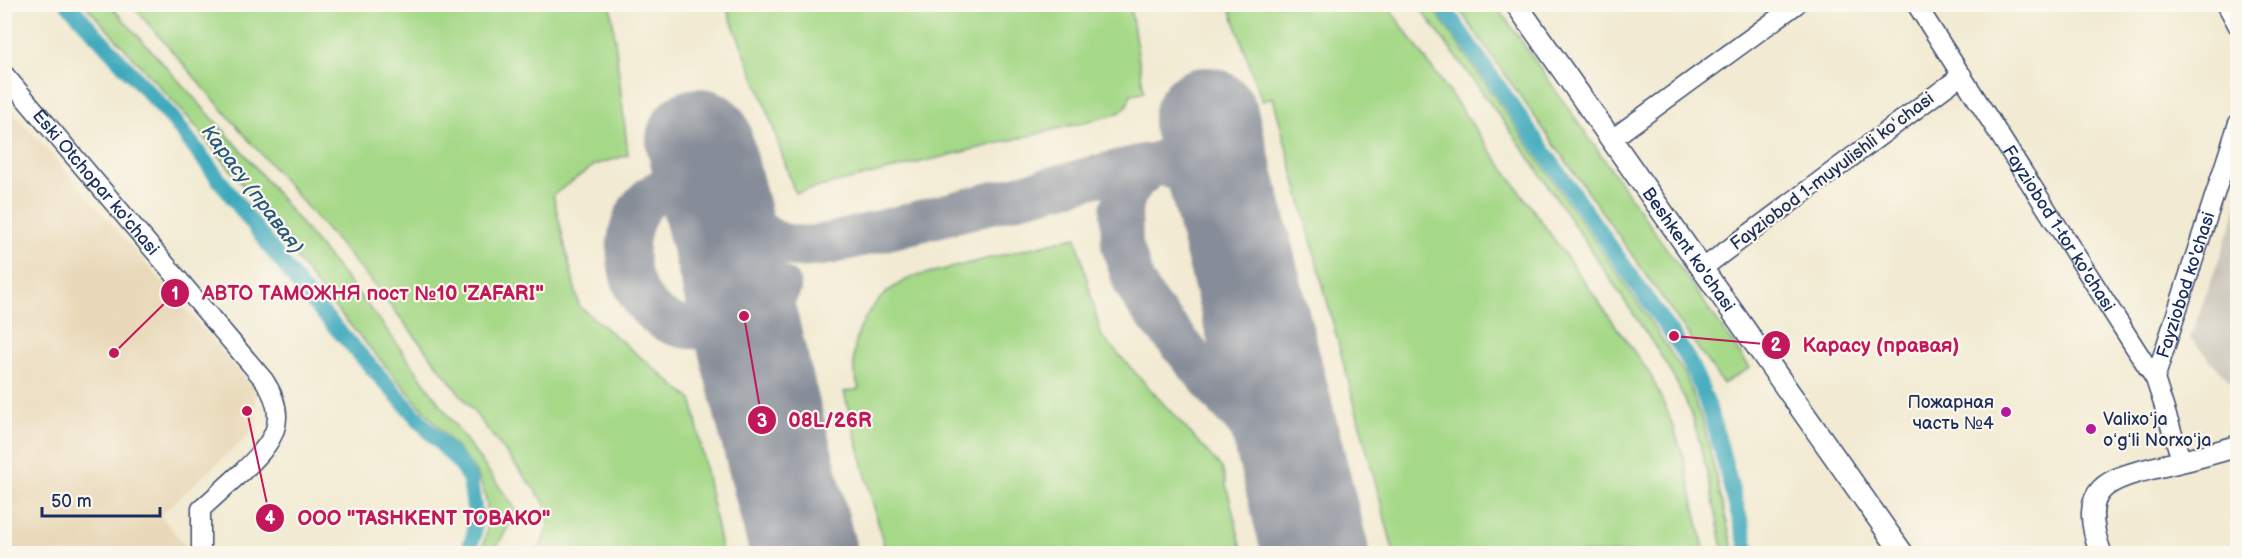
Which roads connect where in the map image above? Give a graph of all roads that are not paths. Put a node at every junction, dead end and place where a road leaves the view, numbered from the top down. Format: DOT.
graph roads {
  1 [pos="1516,4"];
  2 [pos="1797,4"];
  3 [pos="1916,4"];
  4 [pos="2226,4"];
  5 [pos="2238,26"];
  6 [pos="4,74"];
  7 [pos="1962,75"];
  8 [pos="2238,123"];
  9 [pos="1612,139"];
  10 [pos="1703,268"];
  11 [pos="2155,379"];
  12 [pos="2238,446"];
  13 [pos="2182,462"];
  14 [pos="201,554"];
  15 [pos="1903,554"];
  16 [pos="2101,554"];
  1 -- 9 [label="street, Beshkent ko'chasi"];
  2 -- 9 [label="street"];
  3 -- 7 [label="street, Fayziobod 1-tor ko'chasi"];
  4 -- 5 [label="street"];
  6 -- 14 [label="street, Eski Otchopar ko'chasi"];
  7 -- 10 [label="street, Fayziobod 1-muyulishli koʻchasi"];
  7 -- 11 [label="street, Fayziobod 1-tor ko'chasi"];
  8 -- 11 [label="street, Fayziobod ko'chasi"];
  9 -- 10 [label="street, Beshkent ko'chasi"];
  10 -- 15 [label="street, Beshkent ko'chasi"];
  11 -- 13 [label="street, Fayziobod 1-tor ko'chasi"];
  12 -- 13 [label="street"];
  13 -- 16 [label="street"];
}
